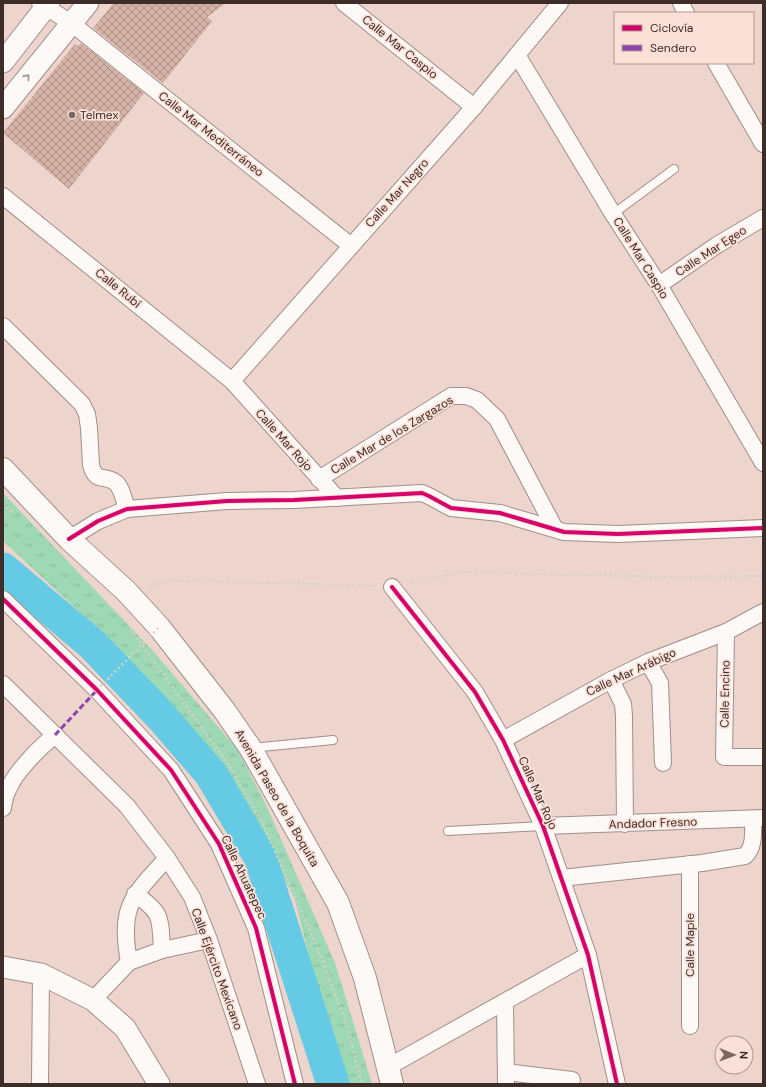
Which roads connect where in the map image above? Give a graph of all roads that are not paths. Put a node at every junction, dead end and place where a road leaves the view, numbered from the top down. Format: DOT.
graph roads {
  1 [pos="88,3"];
  2 [pos="344,3"];
  3 [pos="560,3"];
  4 [pos="681,3"];
  5 [pos="44,5"];
  6 [pos="686,12"];
  7 [pos="71,23"];
  8 [pos="517,55"];
  9 [pos="3,62"];
  10 [pos="717,64"];
  11 [pos="474,107"];
  12 [pos="3,108"];
  13 [pos="763,144"];
  14 [pos="674,168"];
  15 [pos="3,196"];
  16 [pos="613,214"];
  17 [pos="763,218"];
  18 [pos="350,245"];
  19 [pos="659,285"];
  20 [pos="3,326"];
  21 [pos="232,381"];
  22 [pos="763,463"];
  23 [pos="3,469"];
  24 [pos="319,479"];
  25 [pos="337,498"];
  26 [pos="127,509"];
  27 [pos="763,528"];
  28 [pos="555,529"];
  29 [pos="69,539"];
  30 [pos="392,587"];
  31 [pos="3,599"];
  32 [pos="763,612"];
  33 [pos="726,632"];
  34 [pos="648,662"];
  35 [pos="610,680"];
  36 [pos="3,684"];
  37 [pos="55,735"];
  38 [pos="333,740"];
  39 [pos="503,740"];
  40 [pos="252,749"];
  41 [pos="763,757"];
  42 [pos="663,763"];
  43 [pos="3,808"];
  44 [pos="758,818"];
  45 [pos="625,824"];
  46 [pos="543,826"];
  47 [pos="448,830"];
  48 [pos="167,858"];
  49 [pos="690,864"];
  50 [pos="561,878"];
  51 [pos="134,894"];
  52 [pos="210,940"];
  53 [pos="162,950"];
  54 [pos="588,955"];
  55 [pos="129,962"];
  56 [pos="3,967"];
  57 [pos="42,974"];
  58 [pos="92,1000"];
  59 [pos="505,1003"];
  60 [pos="690,1026"];
  61 [pos="390,1076"];
  62 [pos="506,1078"];
  63 [pos="572,1080"];
  64 [pos="40,1084"];
  65 [pos="158,1084"];
  66 [pos="257,1084"];
  67 [pos="295,1084"];
  68 [pos="617,1084"];
  1 -- 7 [label="street"];
  2 -- 11 [label="street, Calle Mar Caspio"];
  3 -- 8 [label="street, Calle Mar Negro"];
  4 -- 6 [label="street"];
  5 -- 7 [label="street, Calle Mar Mediterráneo"];
  5 -- 9 [label="street"];
  12 -- 7 [label="street, one-way"];
  7 -- 18 [label="street, Calle Mar Mediterráneo"];
  8 -- 11 [label="street, Calle Mar Negro"];
  8 -- 16 [label="street, Calle Mar Caspio"];
  10 -- 13 [label="street"];
  11 -- 18 [label="street, Calle Mar Negro"];
  14 -- 16 [label="lane"];
  15 -- 21 [label="street, Calle Rubí"];
  16 -- 19 [label="street, Calle Mar Caspio"];
  17 -- 19 [label="street, Calle Mar Egeo"];
  18 -- 21 [label="street, Calle Mar Negro"];
  19 -- 22 [label="street, Calle Mar Caspio"];
  20 -- 26 [label="street"];
  21 -- 24 [label="street, Calle Mar Rojo"];
  23 -- 29 [label="main road, Avenida Paseo de la Boquita"];
  24 -- 25 [label="street, Calle Mar Rojo"];
  24 -- 28 [label="street, Calle Mar de los Zargazos"];
  25 -- 26 [label="street"];
  25 -- 28 [label="street"];
  26 -- 29 [label="street"];
  27 -- 28 [label="street"];
  29 -- 40 [label="main road, Avenida Paseo de la Boquita"];
  30 -- 39 [label="street, Calle Mar Rojo"];
  31 -- 67 [label="street, Calle Ahuatepec"];
  32 -- 33 [label="street, Calle Mar Arábigo"];
  33 -- 34 [label="street, Calle Mar Arábigo"];
  33 -- 41 [label="street, Calle Encino"];
  34 -- 35 [label="street, Calle Mar Arábigo"];
  34 -- 42 [label="street"];
  35 -- 39 [label="street, Calle Mar Arábigo"];
  35 -- 45 [label="street"];
  36 -- 37 [label="street, Calle Ejército Mexicano"];
  37 -- 43 [label="street"];
  37 -- 48 [label="street, Calle Ejército Mexicano"];
  38 -- 40 [label="lane"];
  39 -- 46 [label="street, Calle Mar Rojo"];
  40 -- 61 [label="main road, Avenida Paseo de la Boquita"];
  44 -- 45 [label="street, Andador Fresno"];
  44 -- 49 [label="street"];
  45 -- 46 [label="street, Andador Fresno"];
  46 -- 47 [label="lane"];
  46 -- 50 [label="street, Calle Mar Rojo"];
  48 -- 51 [label="street"];
  48 -- 52 [label="street, Calle Ejército Mexicano"];
  49 -- 50 [label="street"];
  49 -- 60 [label="street, Calle Maple"];
  50 -- 54 [label="street, Calle Mar Rojo"];
  51 -- 53 [label="street"];
  51 -- 55 [label="street"];
  52 -- 53 [label="street"];
  52 -- 66 [label="street, Calle Ejército Mexicano"];
  53 -- 55 [label="street"];
  54 -- 59 [label="street"];
  54 -- 68 [label="street, Calle Mar Rojo"];
  55 -- 58 [label="street"];
  56 -- 57 [label="street"];
  57 -- 58 [label="street"];
  57 -- 64 [label="street"];
  58 -- 65 [label="street"];
  59 -- 61 [label="street"];
  59 -- 62 [label="street"];
  62 -- 63 [label="street"];
}
